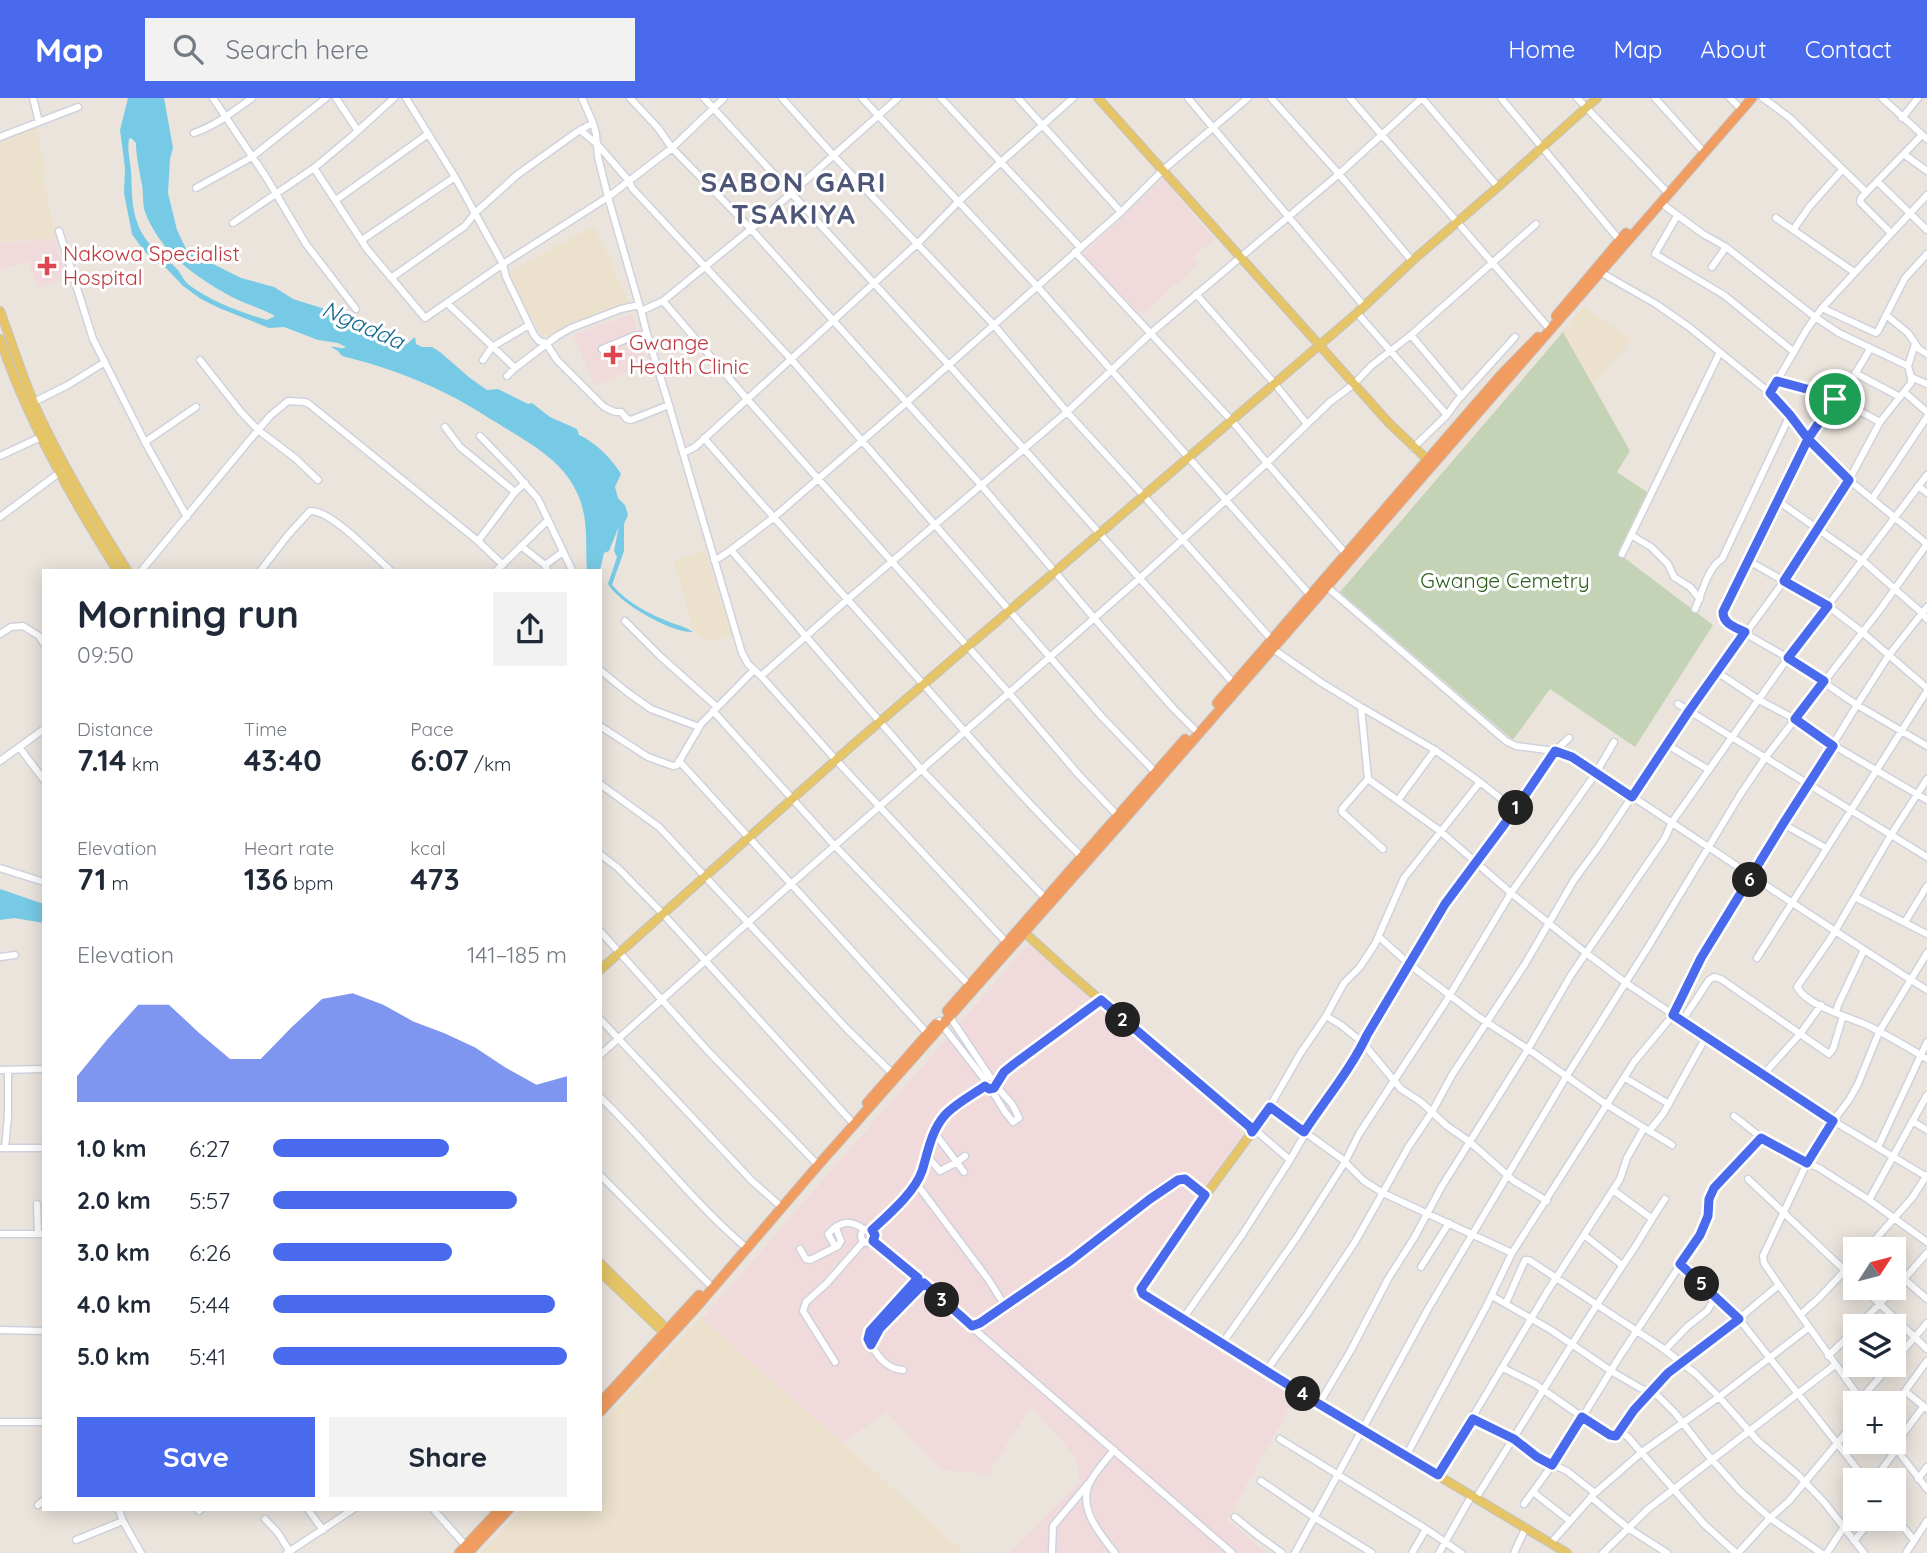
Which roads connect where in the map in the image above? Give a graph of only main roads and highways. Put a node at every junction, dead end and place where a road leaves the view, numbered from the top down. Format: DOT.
graph roads {
  1 [pos="1098,98"];
  2 [pos="1597,98"];
  3 [pos="1745,98"];
  4 [pos="1752,98"];
  5 [pos="1622,242"];
  6 [pos="0,312"];
  7 [pos="0,339"];
  8 [pos="1319,345"];
  9 [pos="1429,462"];
  10 [pos="63,470"];
  11 [pos="116,569"];
  12 [pos="126,569"];
  13 [pos="1272,644"];
  14 [pos="1235,685"];
  15 [pos="1024,932"];
  16 [pos="602,968"];
  17 [pos="948,1014"];
  18 [pos="941,1023"];
  19 [pos="602,1265"];
  20 [pos="602,1274"];
  21 [pos="668,1334"];
  22 [pos="602,1402"];
  23 [pos="602,1410"];
  24 [pos="498,1511"];
  25 [pos="507,1511"];
  26 [pos="464,1551"];
  27 [pos="1567,1553"];
  1 -- 8 [label="main road"];
  2 -- 8 [label="main road"];
  3 -- 5 [label="highway"];
  4 -- 5 [label="highway"];
  5 -- 9 [label="highway"];
  5 -- 9 [label="highway"];
  6 -- 10 [label="main road"];
  7 -- 10 [label="main road"];
  8 -- 9 [label="main road"];
  8 -- 16 [label="main road"];
  9 -- 13 [label="highway"];
  9 -- 13 [label="highway"];
  10 -- 11 [label="main road"];
  10 -- 12 [label="main road"];
  13 -- 14 [label="highway"];
  14 -- 15 [label="highway"];
  14 -- 17 [label="highway"];
  15 -- 17 [label="highway"];
  15 -- 27 [label="main road"];
  17 -- 18 [label="highway"];
  18 -- 21 [label="highway"];
  18 -- 21 [label="highway"];
  19 -- 21 [label="main road"];
  20 -- 21 [label="main road"];
  21 -- 22 [label="highway"];
  21 -- 23 [label="highway"];
  24 -- 26 [label="highway"];
  25 -- 26 [label="highway"];
}
